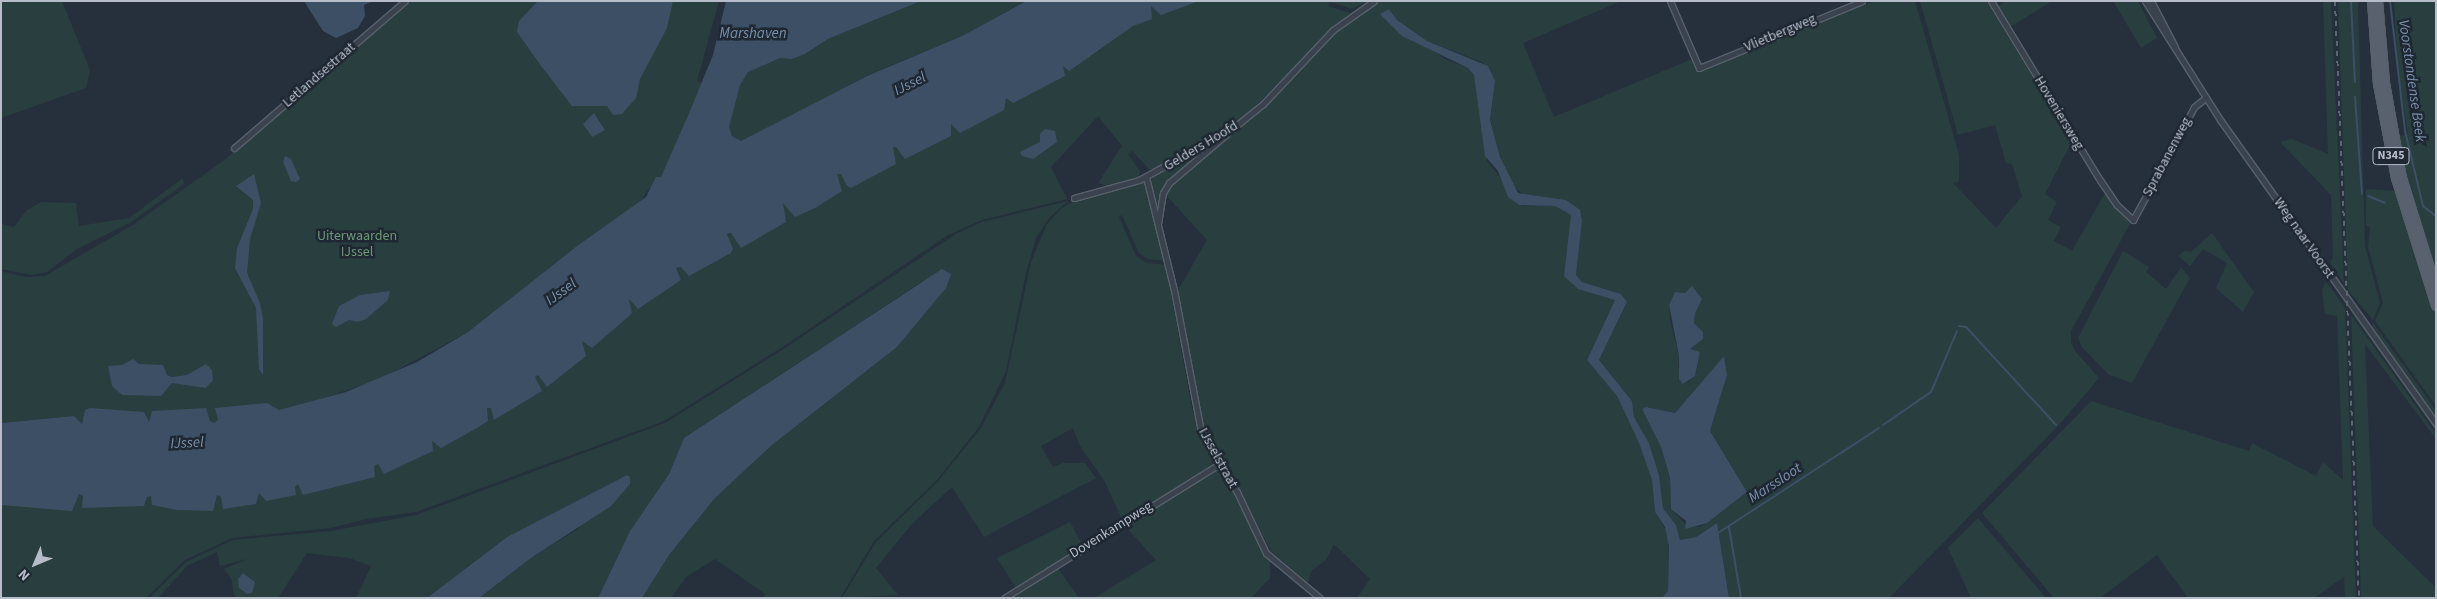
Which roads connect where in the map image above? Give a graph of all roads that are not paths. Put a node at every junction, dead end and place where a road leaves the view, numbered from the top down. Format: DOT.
graph roads {
  1 [pos="405,1"];
  2 [pos="1374,1"];
  3 [pos="1670,1"];
  4 [pos="1862,1"];
  5 [pos="1991,1"];
  6 [pos="2145,1"];
  7 [pos="2151,1"];
  8 [pos="2372,1"];
  9 [pos="2378,1"];
  10 [pos="2176,50"];
  11 [pos="2205,98"];
  12 [pos="1232,129"];
  13 [pos="234,148"];
  14 [pos="1146,177"];
  15 [pos="1074,198"];
  16 [pos="2133,220"];
  17 [pos="1158,230"];
  18 [pos="2436,287"];
  19 [pos="2436,306"];
  20 [pos="2436,422"];
  21 [pos="1219,464"];
  22 [pos="1004,598"];
  23 [pos="1320,598"];
  1 -- 13 [label="street, Letlandsestraat"];
  2 -- 12 [label="street, Gelders Hoofd"];
  3 -- 4 [label="street, Vlietbergweg"];
  5 -- 16 [label="street, Hoveniersweg"];
  6 -- 10 [label="street, Weg naar Voorst"];
  7 -- 10 [label="street, Weg naar Voorst"];
  8 -- 19 [label="main road, N345"];
  9 -- 18 [label="main road, N345"];
  10 -- 11 [label="street, Weg naar Voorst"];
  11 -- 16 [label="street, Sprabanenweg"];
  11 -- 20 [label="street, Weg naar Voorst"];
  12 -- 14 [label="street, Gelders Hoofd"];
  12 -- 17 [label="street, IJsselstraat"];
  14 -- 15 [label="street, Gelders Hoofd"];
  14 -- 17 [label="street, IJsselstraat"];
  17 -- 21 [label="street, IJsselstraat"];
  21 -- 22 [label="street, Dovenkampweg"];
  21 -- 23 [label="street, IJsselstraat"];
}
